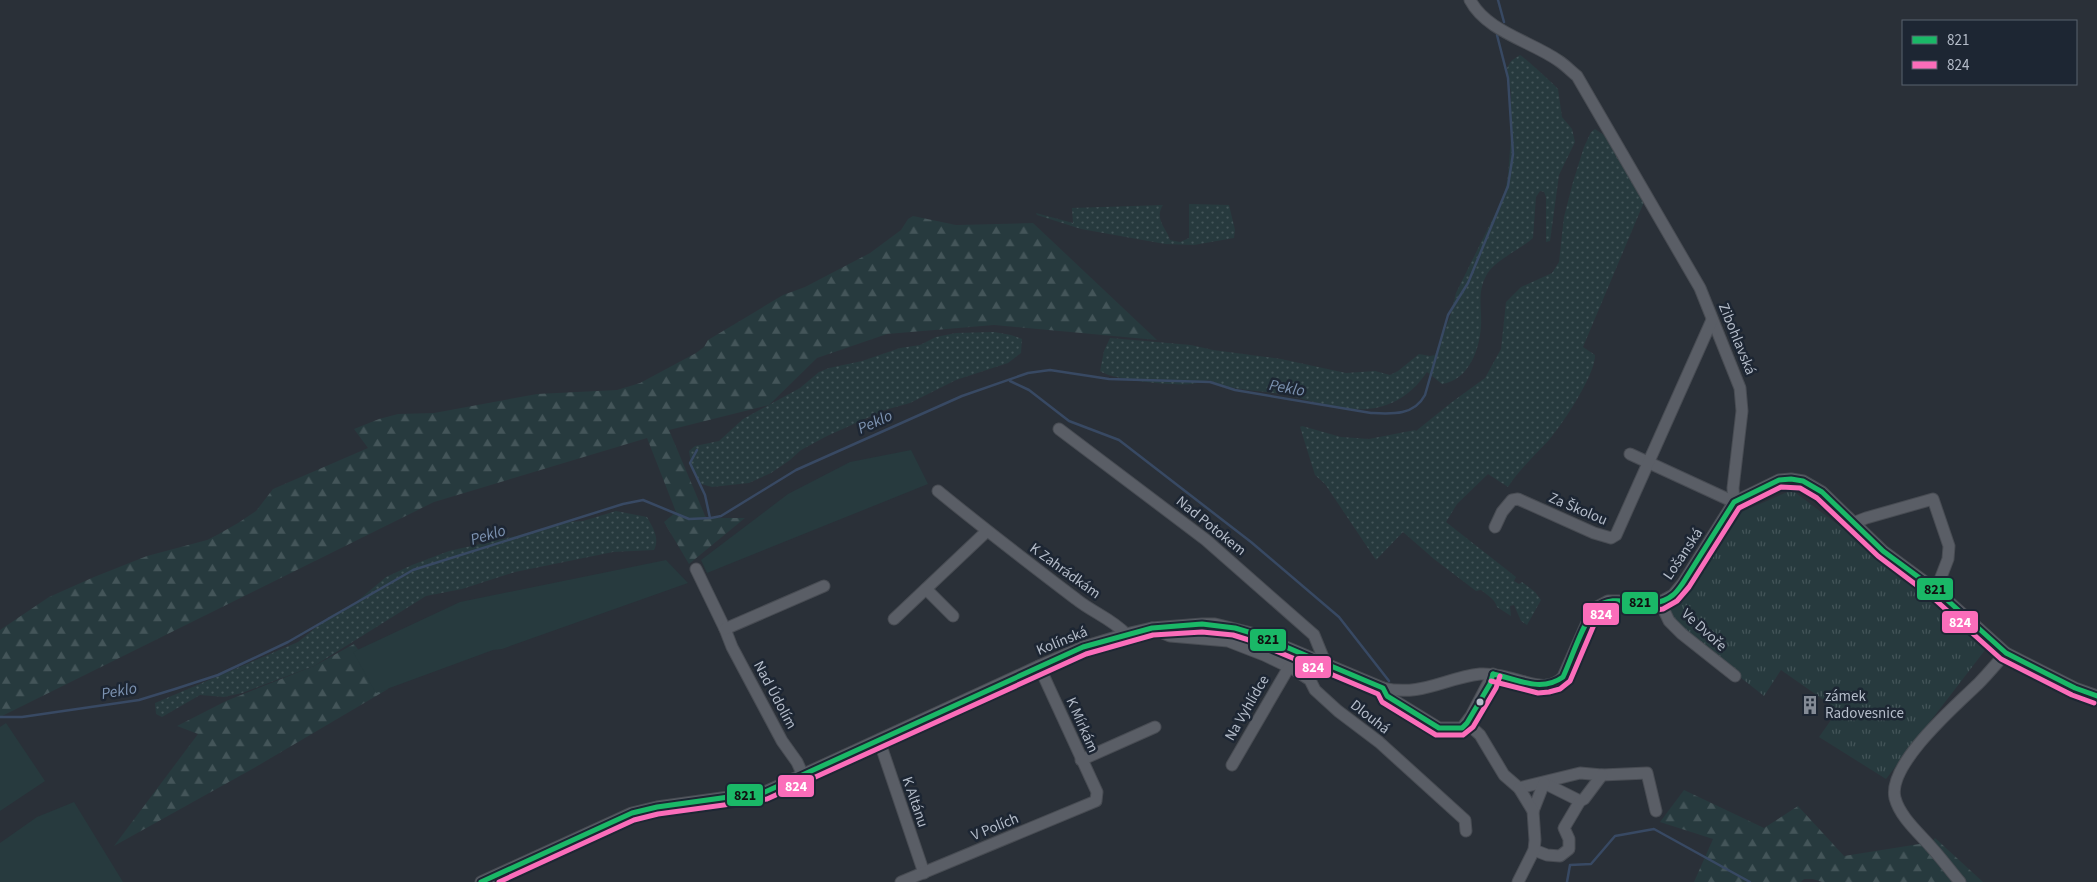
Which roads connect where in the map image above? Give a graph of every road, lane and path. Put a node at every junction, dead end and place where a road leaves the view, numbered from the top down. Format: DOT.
graph roads {
  1 [pos="1472,4"];
  2 [pos="1712,320"];
  3 [pos="1059,429"];
  4 [pos="1630,454"];
  5 [pos="1650,463"];
  6 [pos="938,491"];
  7 [pos="1734,502"];
  8 [pos="1853,523"];
  9 [pos="1495,527"];
  10 [pos="987,531"];
  11 [pos="696,569"];
  12 [pos="824,586"];
  13 [pos="926,589"];
  14 [pos="1936,590"];
  15 [pos="1660,602"];
  16 [pos="953,616"];
  17 [pos="894,619"];
  18 [pos="1152,628"];
  19 [pos="726,629"];
  20 [pos="1126,634"];
  21 [pos="2006,653"];
  22 [pos="1325,662"];
  23 [pos="1039,666"];
  24 [pos="1289,667"];
  25 [pos="1493,674"];
  26 [pos="1735,676"];
  27 [pos="1383,688"];
  28 [pos="2097,696"];
  29 [pos="1467,723"];
  30 [pos="1155,727"];
  31 [pos="879,740"];
  32 [pos="1081,760"];
  33 [pos="1232,765"];
  34 [pos="802,773"];
  35 [pos="1602,775"];
  36 [pos="1544,783"];
  37 [pos="1519,788"];
  38 [pos="1098,797"];
  39 [pos="1580,801"];
  40 [pos="1656,811"];
  41 [pos="1533,812"];
  42 [pos="1466,831"];
  43 [pos="1534,850"];
  44 [pos="924,873"];
  45 [pos="480,882"];
  46 [pos="902,882"];
  47 [pos="1518,882"];
  48 [pos="1960,882"];
  1 -- 2 [label="street, Zibohlavská"];
  2 -- 5 [label="street, Za Školou"];
  2 -- 7 [label="street, Zibohlavská"];
  3 -- 22 [label="street, Nad Potokem"];
  4 -- 5 [label="street"];
  5 -- 7 [label="street"];
  5 -- 9 [label="street, Za Školou"];
  6 -- 10 [label="street, K Zahrádkám"];
  7 -- 8 [label="street"];
  7 -- 15 [label="street, Lošanská"];
  8 -- 14 [label="street"];
  8 -- 14 [label="street"];
  10 -- 13 [label="street"];
  10 -- 20 [label="street, K Zahrádkám"];
  11 -- 19 [label="street, Nad Údolím"];
  12 -- 19 [label="street"];
  13 -- 16 [label="street"];
  13 -- 17 [label="street"];
  14 -- 21 [label="street"];
  15 -- 25 [label="street"];
  15 -- 26 [label="street, Ve Dvoře"];
  18 -- 20 [label="street, Kolínská"];
  18 -- 22 [label="street, Kolínská"];
  18 -- 24 [label="street, Dlouhá"];
  19 -- 34 [label="street, Nad Údolím"];
  20 -- 23 [label="street, Kolínská"];
  21 -- 28 [label="street"];
  21 -- 48 [label="street"];
  22 -- 27 [label="street, Kolínská"];
  23 -- 31 [label="street, Kolínská"];
  23 -- 32 [label="street, K Mírkám"];
  24 -- 33 [label="street, Na Vyhlídce"];
  24 -- 42 [label="street, Dlouhá"];
  25 -- 27 [label="street, Kolínská"];
  25 -- 29 [label="street"];
  27 -- 29 [label="street, Kolínská"];
  29 -- 37 [label="street"];
  30 -- 32 [label="street"];
  31 -- 34 [label="street, Kolínská"];
  31 -- 44 [label="street, K Altánu"];
  32 -- 38 [label="street, K Mírkám"];
  34 -- 45 [label="street, Kolínská"];
  35 -- 36 [label="street"];
  35 -- 39 [label="street"];
  35 -- 40 [label="street"];
  36 -- 37 [label="street"];
  36 -- 39 [label="street"];
  36 -- 41 [label="street"];
  37 -- 41 [label="street"];
  38 -- 44 [label="street, V Polích"];
  39 -- 43 [label="street"];
  41 -- 43 [label="street"];
  43 -- 47 [label="street"];
  44 -- 46 [label="street, V Polích"];
}
